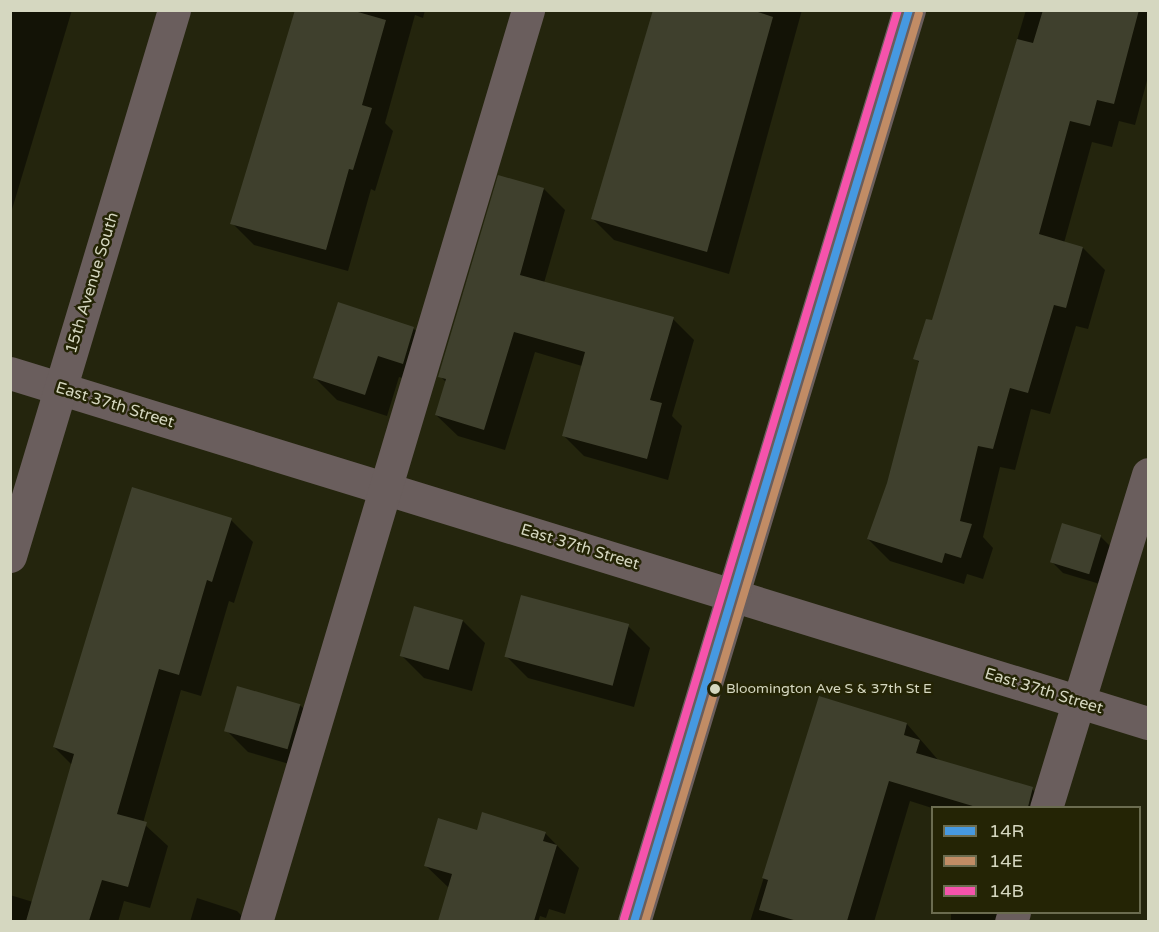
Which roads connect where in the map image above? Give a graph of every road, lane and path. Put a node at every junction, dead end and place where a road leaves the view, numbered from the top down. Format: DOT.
graph roads {
  1 [pos="174,10"];
  2 [pos="528,10"];
  3 [pos="909,10"];
  4 [pos="10,374"];
  5 [pos="61,388"];
  6 [pos="1149,474"];
  7 [pos="385,489"];
  8 [pos="10,555"];
  9 [pos="733,594"];
  10 [pos="1078,702"];
  11 [pos="1149,723"];
  12 [pos="1046,806"];
  13 [pos="256,921"];
  14 [pos="634,921"];
  1 -- 5 [label="street, 15th Avenue South"];
  2 -- 7 [label="street"];
  3 -- 9 [label="street"];
  4 -- 5 [label="street, East 37th Street"];
  5 -- 7 [label="street, East 37th Street"];
  5 -- 8 [label="street, 15th Avenue South"];
  6 -- 10 [label="street"];
  7 -- 9 [label="street, East 37th Street"];
  7 -- 13 [label="street"];
  9 -- 10 [label="street, East 37th Street"];
  9 -- 14 [label="street"];
  10 -- 11 [label="street, East 37th Street"];
  10 -- 12 [label="street"];
}
